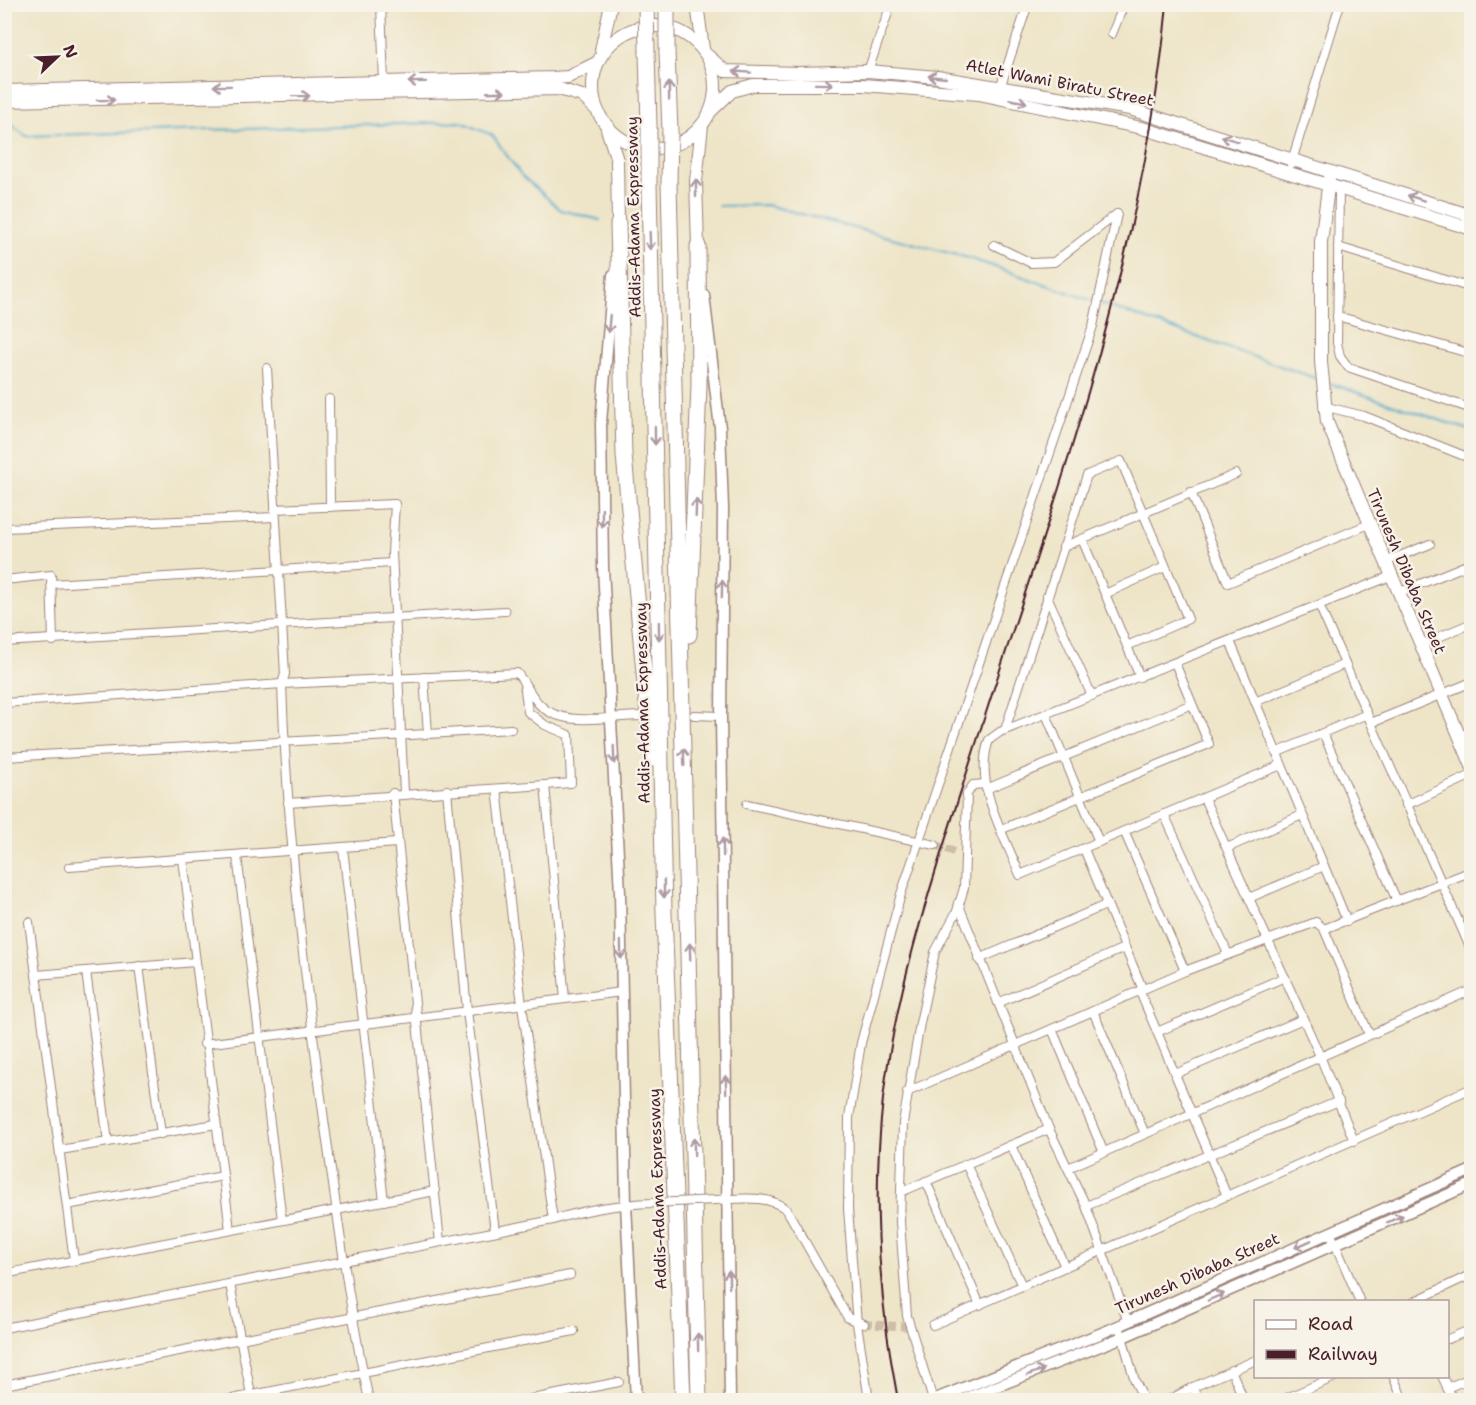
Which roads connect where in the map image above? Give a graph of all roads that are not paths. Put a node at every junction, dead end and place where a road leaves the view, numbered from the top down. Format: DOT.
graph roads {
  1 [pos="381,4"];
  2 [pos="611,4"];
  3 [pos="646,4"];
  4 [pos="667,4"];
  5 [pos="697,4"];
  6 [pos="891,4"];
  7 [pos="1028,4"];
  8 [pos="1124,4"];
  9 [pos="1340,4"];
  10 [pos="1112,34"];
  11 [pos="705,52"];
  12 [pos="599,60"];
  13 [pos="868,71"];
  14 [pos="913,75"];
  15 [pos="799,78"];
  16 [pos="384,83"];
  17 [pos="1001,85"];
  18 [pos="910,88"];
  19 [pos="5,98"];
  20 [pos="598,111"];
  21 [pos="711,111"];
  22 [pos="606,125"];
  23 [pos="702,125"];
  24 [pos="1293,159"];
  25 [pos="1330,171"];
  26 [pos="1288,173"];
  27 [pos="1334,188"];
  28 [pos="1472,216"];
  29 [pos="618,224"];
  30 [pos="1472,229"];
  31 [pos="994,245"];
  32 [pos="698,246"];
  33 [pos="1338,247"];
  34 [pos="1472,288"];
  35 [pos="1337,316"];
  36 [pos="1472,354"];
  37 [pos="267,368"];
  38 [pos="329,399"];
  39 [pos="1323,406"];
  40 [pos="1472,409"];
  41 [pos="1472,459"];
  42 [pos="1236,474"];
  43 [pos="1191,492"];
  44 [pos="330,507"];
  45 [pos="275,513"];
  46 [pos="1143,513"];
  47 [pos="1369,524"];
  48 [pos="4,528"];
  49 [pos="1082,539"];
  50 [pos="1430,544"];
  51 [pos="1063,547"];
  52 [pos="1385,562"];
  53 [pos="392,563"];
  54 [pos="1472,563"];
  55 [pos="1165,567"];
  56 [pos="278,568"];
  57 [pos="1391,576"];
  58 [pos="4,579"];
  59 [pos="51,584"];
  60 [pos="1398,593"];
  61 [pos="1105,594"];
  62 [pos="1047,596"];
  63 [pos="1319,605"];
  64 [pos="505,611"];
  65 [pos="395,618"];
  66 [pos="1472,623"];
  67 [pos="281,625"];
  68 [pos="53,641"];
  69 [pos="4,642"];
  70 [pos="1230,642"];
  71 [pos="1420,645"];
  72 [pos="1127,646"];
  73 [pos="1175,663"];
  74 [pos="1345,664"];
  75 [pos="424,677"];
  76 [pos="1140,677"];
  77 [pos="398,678"];
  78 [pos="524,681"];
  79 [pos="1472,682"];
  80 [pos="282,684"];
  81 [pos="1442,695"];
  82 [pos="1092,696"];
  83 [pos="1255,702"];
  84 [pos="4,703"];
  85 [pos="1192,704"];
  86 [pos="1046,714"];
  87 [pos="612,716"];
  88 [pos="640,716"];
  89 [pos="694,716"];
  90 [pos="721,716"];
  91 [pos="1369,718"];
  92 [pos="511,729"];
  93 [pos="1005,730"];
  94 [pos="1472,731"];
  95 [pos="1323,733"];
  96 [pos="683,734"];
  97 [pos="428,735"];
  98 [pos="402,736"];
  99 [pos="1459,737"];
  100 [pos="284,744"];
  101 [pos="1276,753"];
  102 [pos="1063,756"];
  103 [pos="4,757"];
  104 [pos="1281,765"];
  105 [pos="1472,766"];
  106 [pos="1472,775"];
  107 [pos="545,785"];
  108 [pos="986,787"];
  109 [pos="497,789"];
  110 [pos="447,790"];
  111 [pos="404,792"];
  112 [pos="393,793"];
  113 [pos="1204,798"];
  114 [pos="1080,799"];
  115 [pos="288,803"];
  116 [pos="747,804"];
  117 [pos="1406,805"];
  118 [pos="1164,814"];
  119 [pos="1302,815"];
  120 [pos="1002,829"];
  121 [pos="1124,831"];
  122 [pos="919,840"];
  123 [pos="1099,842"];
  124 [pos="397,843"];
  125 [pos="934,845"];
  126 [pos="343,848"];
  127 [pos="1227,848"];
  128 [pos="1084,849"];
  129 [pos="291,852"];
  130 [pos="237,856"];
  131 [pos="663,856"];
  132 [pos="183,859"];
  133 [pos="1324,866"];
  134 [pos="69,867"];
  135 [pos="1472,871"];
  136 [pos="1442,883"];
  137 [pos="1249,898"];
  138 [pos="1396,901"];
  139 [pos="958,903"];
  140 [pos="1106,905"];
  141 [pos="1347,921"];
  142 [pos="29,922"];
  143 [pos="1324,929"];
  144 [pos="1268,938"];
  145 [pos="1124,948"];
  146 [pos="1472,952"];
  147 [pos="1228,954"];
  148 [pos="980,959"];
  149 [pos="195,962"];
  150 [pos="139,966"];
  151 [pos="86,971"];
  152 [pos="1185,971"];
  153 [pos="36,975"];
  154 [pos="1285,976"];
  155 [pos="1472,990"];
  156 [pos="1141,991"];
  157 [pos="622,992"];
  158 [pos="565,999"];
  159 [pos="998,1003"];
  160 [pos="522,1005"];
  161 [pos="467,1011"];
  162 [pos="1093,1011"];
  163 [pos="416,1018"];
  164 [pos="1303,1019"];
  165 [pos="362,1024"];
  166 [pos="1052,1029"];
  167 [pos="312,1031"];
  168 [pos="1157,1032"];
  169 [pos="1369,1034"];
  170 [pos="258,1038"];
  171 [pos="204,1044"];
  172 [pos="1015,1046"];
  173 [pos="1320,1056"];
  174 [pos="1175,1074"];
  175 [pos="1472,1088"];
  176 [pos="907,1092"];
  177 [pos="1339,1101"];
  178 [pos="1191,1112"];
  179 [pos="216,1125"];
  180 [pos="1049,1129"];
  181 [pos="160,1134"];
  182 [pos="1145,1134"];
  183 [pos="1354,1141"];
  184 [pos="108,1142"];
  185 [pos="1011,1145"];
  186 [pos="60,1150"];
  187 [pos="1104,1153"];
  188 [pos="1210,1155"];
  189 [pos="966,1164"];
  190 [pos="1068,1168"];
  191 [pos="1472,1170"];
  192 [pos="223,1176"];
  193 [pos="926,1181"];
  194 [pos="1472,1184"];
  195 [pos="435,1191"];
  196 [pos="901,1192"];
  197 [pos="1227,1196"];
  198 [pos="728,1199"];
  199 [pos="384,1201"];
  200 [pos="626,1204"];
  201 [pos="67,1205"];
  202 [pos="1086,1206"];
  203 [pos="337,1209"];
  204 [pos="282,1220"];
  205 [pos="553,1220"];
  206 [pos="230,1230"];
  207 [pos="495,1232"];
  208 [pos="1330,1232"];
  209 [pos="440,1242"];
  210 [pos="1335,1245"];
  211 [pos="1104,1251"];
  212 [pos="74,1260"];
  213 [pos="344,1261"];
  214 [pos="1065,1268"];
  215 [pos="4,1274"];
  216 [pos="1472,1274"];
  217 [pos="570,1275"];
  218 [pos="230,1284"];
  219 [pos="1022,1286"];
  220 [pos="1359,1300"];
  221 [pos="1417,1300"];
  222 [pos="980,1305"];
  223 [pos="354,1317"];
  224 [pos="861,1324"];
  225 [pos="1124,1324"];
  226 [pos="933,1325"];
  227 [pos="4,1328"];
  228 [pos="1472,1329"];
  229 [pos="574,1331"];
  230 [pos="1123,1337"];
  231 [pos="239,1339"];
  232 [pos="1449,1339"];
  233 [pos="1254,1361"];
  234 [pos="1231,1370"];
  235 [pos="363,1374"];
  236 [pos="1472,1377"];
  237 [pos="1335,1378"];
  238 [pos="1393,1378"];
  239 [pos="1442,1378"];
  240 [pos="619,1382"];
  241 [pos="4,1385"];
  242 [pos="1192,1386"];
  243 [pos="1447,1388"];
  244 [pos="252,1398"];
  245 [pos="1400,1399"];
  246 [pos="933,1400"];
  247 [pos="227,1401"];
  248 [pos="369,1401"];
  249 [pos="527,1401"];
  250 [pos="636,1401"];
  251 [pos="683,1401"];
  252 [pos="699,1401"];
  253 [pos="730,1401"];
  254 [pos="869,1401"];
  255 [pos="962,1401"];
  256 [pos="1144,1401"];
  257 [pos="1169,1401"];
  258 [pos="1198,1401"];
  259 [pos="1244,1401"];
  260 [pos="1282,1401"];
  261 [pos="1453,1401"];
  1 -- 16 [label="street"];
  2 -- 12 [label="main road"];
  3 -- 131 [label="highway, Addis-Adama Expressway, one-way, bridge"];
  96 -- 4 [label="highway, one-way, bridge"];
  5 -- 11 [label="main road"];
  6 -- 13 [label="street"];
  7 -- 17 [label="street"];
  8 -- 10 [label="street"];
  9 -- 24 [label="street"];
  11 -- 12 [label="main road"];
  15 -- 11 [label="main road, Atlet Wami Biratu Street, one-way"];
  11 -- 21 [label="main road"];
  12 -- 16 [label="main road, one-way"];
  12 -- 20 [label="main road"];
  13 -- 14 [label="main road, Atlet Wami Biratu Street"];
  13 -- 15 [label="main road, Atlet Wami Biratu Street"];
  17 -- 14 [label="main road, Atlet Wami Biratu Street, one-way"];
  14 -- 18 [label="main road"];
  15 -- 18 [label="main road, one-way"];
  15 -- 21 [label="main road"];
  16 -- 19 [label="main road, one-way"];
  24 -- 17 [label="main road, Atlet Wami Biratu Street, one-way"];
  18 -- 26 [label="main road, one-way"];
  19 -- 20 [label="main road, one-way"];
  20 -- 22 [label="main road"];
  21 -- 23 [label="main road"];
  22 -- 23 [label="main road"];
  22 -- 29 [label="main road"];
  32 -- 23 [label="main road, one-way"];
  24 -- 25 [label="main road, Atlet Wami Biratu Street"];
  24 -- 26 [label="street"];
  25 -- 27 [label="main road"];
  28 -- 25 [label="main road, Atlet Wami Biratu Street, one-way"];
  26 -- 27 [label="main road"];
  27 -- 30 [label="main road"];
  27 -- 33 [label="street"];
  27 -- 39 [label="main road, Tirunesh Dibaba Street"];
  29 -- 87 [label="street, one-way"];
  29 -- 131 [label="highway"];
  31 -- 122 [label="street"];
  90 -- 32 [label="street, one-way"];
  96 -- 32 [label="highway, one-way"];
  33 -- 34 [label="street"];
  33 -- 35 [label="street"];
  35 -- 36 [label="street"];
  35 -- 40 [label="street"];
  37 -- 45 [label="street"];
  38 -- 44 [label="street"];
  39 -- 41 [label="street"];
  39 -- 47 [label="main road, Tirunesh Dibaba Street"];
  42 -- 43 [label="street"];
  43 -- 46 [label="street"];
  43 -- 47 [label="street"];
  44 -- 45 [label="street"];
  44 -- 53 [label="street"];
  45 -- 48 [label="street"];
  45 -- 56 [label="street"];
  46 -- 49 [label="street"];
  46 -- 51 [label="street"];
  46 -- 55 [label="street"];
  47 -- 52 [label="main road, Tirunesh Dibaba Street"];
  49 -- 51 [label="street"];
  49 -- 61 [label="street"];
  50 -- 52 [label="street"];
  51 -- 62 [label="street"];
  52 -- 57 [label="main road, Tirunesh Dibaba Street"];
  53 -- 56 [label="street"];
  53 -- 65 [label="street"];
  54 -- 60 [label="street"];
  55 -- 61 [label="street"];
  55 -- 72 [label="street"];
  56 -- 59 [label="street"];
  56 -- 67 [label="street"];
  57 -- 60 [label="main road, Tirunesh Dibaba Street"];
  57 -- 63 [label="street"];
  58 -- 59 [label="street"];
  59 -- 68 [label="street"];
  60 -- 71 [label="main road, Tirunesh Dibaba Street"];
  61 -- 72 [label="street"];
  62 -- 82 [label="street"];
  62 -- 93 [label="street"];
  63 -- 70 [label="street"];
  63 -- 74 [label="street"];
  64 -- 65 [label="street"];
  65 -- 67 [label="street"];
  65 -- 77 [label="street"];
  66 -- 71 [label="street"];
  67 -- 68 [label="street"];
  67 -- 80 [label="street"];
  68 -- 69 [label="street"];
  70 -- 73 [label="street"];
  70 -- 83 [label="street"];
  71 -- 81 [label="main road, Tirunesh Dibaba Street"];
  72 -- 76 [label="street"];
  73 -- 76 [label="street"];
  73 -- 85 [label="street"];
  74 -- 83 [label="street"];
  74 -- 91 [label="street"];
  75 -- 77 [label="street"];
  75 -- 78 [label="street"];
  75 -- 97 [label="street"];
  76 -- 82 [label="street"];
  77 -- 80 [label="street"];
  77 -- 98 [label="street"];
  78 -- 87 [label="street"];
  78 -- 107 [label="street"];
  79 -- 81 [label="street"];
  80 -- 84 [label="street"];
  80 -- 100 [label="street"];
  81 -- 91 [label="street"];
  81 -- 99 [label="main road, Tirunesh Dibaba Street"];
  82 -- 86 [label="street"];
  83 -- 101 [label="street"];
  85 -- 102 [label="street"];
  85 -- 114 [label="street"];
  86 -- 93 [label="street"];
  86 -- 102 [label="street"];
  87 -- 88 [label="street"];
  87 -- 157 [label="street, one-way"];
  89 -- 90 [label="street"];
  198 -- 90 [label="street, one-way"];
  91 -- 95 [label="street"];
  91 -- 117 [label="street"];
  92 -- 97 [label="street"];
  93 -- 108 [label="street"];
  94 -- 99 [label="street"];
  95 -- 101 [label="street"];
  95 -- 138 [label="street"];
  252 -- 96 [label="highway, one-way"];
  97 -- 98 [label="street"];
  98 -- 100 [label="street"];
  98 -- 111 [label="street"];
  99 -- 105 [label="main road, Tirunesh Dibaba Street"];
  100 -- 103 [label="street"];
  100 -- 115 [label="street"];
  101 -- 104 [label="street"];
  102 -- 108 [label="street"];
  102 -- 114 [label="street"];
  104 -- 113 [label="street"];
  104 -- 119 [label="street"];
  106 -- 117 [label="street"];
  107 -- 109 [label="street"];
  107 -- 158 [label="street"];
  108 -- 120 [label="street"];
  108 -- 139 [label="street"];
  109 -- 110 [label="street"];
  109 -- 160 [label="street"];
  110 -- 111 [label="street"];
  110 -- 161 [label="street"];
  111 -- 112 [label="street"];
  112 -- 115 [label="street"];
  112 -- 124 [label="street"];
  113 -- 118 [label="street"];
  113 -- 127 [label="street"];
  114 -- 120 [label="street"];
  114 -- 123 [label="street"];
  115 -- 129 [label="street"];
  116 -- 122 [label="street"];
  117 -- 136 [label="street"];
  118 -- 121 [label="street"];
  118 -- 147 [label="street"];
  119 -- 127 [label="street"];
  119 -- 133 [label="street"];
  120 -- 128 [label="street"];
  121 -- 123 [label="street"];
  121 -- 152 [label="street"];
  122 -- 125 [label="street"];
  122 -- 224 [label="street"];
  123 -- 128 [label="street"];
  124 -- 126 [label="street"];
  124 -- 163 [label="street"];
  126 -- 129 [label="street"];
  126 -- 165 [label="street"];
  127 -- 137 [label="street"];
  128 -- 140 [label="street"];
  129 -- 130 [label="street"];
  129 -- 167 [label="street"];
  130 -- 132 [label="street"];
  130 -- 170 [label="street"];
  131 -- 251 [label="highway, Addis-Adama Expressway, one-way"];
  132 -- 134 [label="street"];
  132 -- 149 [label="street"];
  133 -- 137 [label="street"];
  133 -- 141 [label="street"];
  135 -- 136 [label="street"];
  136 -- 138 [label="street"];
  136 -- 146 [label="street"];
  137 -- 144 [label="street"];
  138 -- 141 [label="street"];
  139 -- 148 [label="street"];
  139 -- 176 [label="street"];
  140 -- 145 [label="street"];
  140 -- 148 [label="street"];
  141 -- 143 [label="street"];
  142 -- 153 [label="street"];
  143 -- 144 [label="street"];
  143 -- 169 [label="street"];
  144 -- 147 [label="street"];
  144 -- 154 [label="street"];
  145 -- 156 [label="street"];
  145 -- 159 [label="street"];
  147 -- 152 [label="street"];
  148 -- 159 [label="street"];
  149 -- 150 [label="street"];
  149 -- 171 [label="street"];
  150 -- 151 [label="street"];
  150 -- 181 [label="street"];
  151 -- 153 [label="street"];
  151 -- 184 [label="street"];
  152 -- 156 [label="street"];
  153 -- 186 [label="street"];
  154 -- 164 [label="street"];
  154 -- 168 [label="street"];
  155 -- 169 [label="street"];
  156 -- 162 [label="street"];
  156 -- 168 [label="street"];
  157 -- 158 [label="street"];
  157 -- 200 [label="street"];
  158 -- 160 [label="street"];
  159 -- 172 [label="street"];
  160 -- 161 [label="street"];
  160 -- 205 [label="street"];
  161 -- 163 [label="street"];
  161 -- 207 [label="street"];
  162 -- 166 [label="street"];
  162 -- 182 [label="street"];
  163 -- 165 [label="street"];
  163 -- 195 [label="street"];
  164 -- 173 [label="street"];
  164 -- 174 [label="street"];
  165 -- 167 [label="street"];
  165 -- 199 [label="street"];
  166 -- 172 [label="street"];
  166 -- 187 [label="street"];
  167 -- 170 [label="street"];
  167 -- 203 [label="street"];
  168 -- 174 [label="street"];
  169 -- 173 [label="street"];
  170 -- 171 [label="street"];
  170 -- 204 [label="street"];
  171 -- 179 [label="street"];
  172 -- 176 [label="street"];
  172 -- 180 [label="street"];
  173 -- 177 [label="street"];
  173 -- 178 [label="street"];
  174 -- 178 [label="street"];
  175 -- 183 [label="street"];
  176 -- 196 [label="street"];
  177 -- 183 [label="street"];
  177 -- 188 [label="street"];
  178 -- 182 [label="street"];
  178 -- 188 [label="street"];
  179 -- 181 [label="street"];
  179 -- 192 [label="street"];
  180 -- 185 [label="street"];
  180 -- 190 [label="street"];
  181 -- 184 [label="street"];
  182 -- 187 [label="street"];
  183 -- 197 [label="street"];
  184 -- 186 [label="street"];
  185 -- 189 [label="street"];
  185 -- 214 [label="street"];
  186 -- 201 [label="street"];
  187 -- 190 [label="street"];
  188 -- 197 [label="street"];
  188 -- 202 [label="street"];
  189 -- 193 [label="street"];
  189 -- 219 [label="street"];
  190 -- 202 [label="street"];
  191 -- 208 [label="street, Tirunesh Dibaba Street"];
  192 -- 201 [label="street"];
  192 -- 206 [label="street"];
  193 -- 196 [label="street"];
  193 -- 222 [label="street"];
  210 -- 194 [label="street, Tirunesh Dibaba Street, one-way"];
  195 -- 199 [label="street"];
  195 -- 209 [label="street"];
  196 -- 246 [label="street"];
  197 -- 211 [label="street"];
  198 -- 200 [label="street, bridge"];
  198 -- 224 [label="street"];
  253 -- 198 [label="street, one-way"];
  199 -- 203 [label="street"];
  200 -- 205 [label="street"];
  200 -- 250 [label="street"];
  201 -- 212 [label="street"];
  202 -- 211 [label="street"];
  203 -- 204 [label="street"];
  203 -- 213 [label="street"];
  204 -- 206 [label="street"];
  205 -- 207 [label="street"];
  206 -- 212 [label="street"];
  207 -- 209 [label="street"];
  208 -- 210 [label="street"];
  208 -- 225 [label="street, Tirunesh Dibaba Street, one-way"];
  209 -- 213 [label="street"];
  210 -- 220 [label="street"];
  230 -- 210 [label="street, Tirunesh Dibaba Street, one-way"];
  211 -- 214 [label="street"];
  211 -- 225 [label="street"];
  212 -- 215 [label="street"];
  213 -- 218 [label="street"];
  213 -- 223 [label="street"];
  214 -- 219 [label="street"];
  216 -- 221 [label="street"];
  217 -- 223 [label="street"];
  218 -- 227 [label="street"];
  218 -- 231 [label="street"];
  219 -- 222 [label="street"];
  222 -- 226 [label="street"];
  223 -- 231 [label="street"];
  223 -- 235 [label="street"];
  224 -- 254 [label="street"];
  225 -- 230 [label="street"];
  225 -- 246 [label="street, Tirunesh Dibaba Street"];
  228 -- 232 [label="street"];
  229 -- 235 [label="street"];
  255 -- 230 [label="street, Tirunesh Dibaba Street, one-way"];
  230 -- 256 [label="street"];
  231 -- 241 [label="street"];
  231 -- 244 [label="street"];
  233 -- 234 [label="street"];
  234 -- 242 [label="street"];
  234 -- 259 [label="street"];
  235 -- 244 [label="street"];
  235 -- 248 [label="street"];
  236 -- 243 [label="street"];
  237 -- 260 [label="street"];
  238 -- 245 [label="street"];
  239 -- 243 [label="street"];
  240 -- 249 [label="street"];
  242 -- 257 [label="street"];
  242 -- 258 [label="street"];
  243 -- 261 [label="street"];
  244 -- 247 [label="street"];
}
